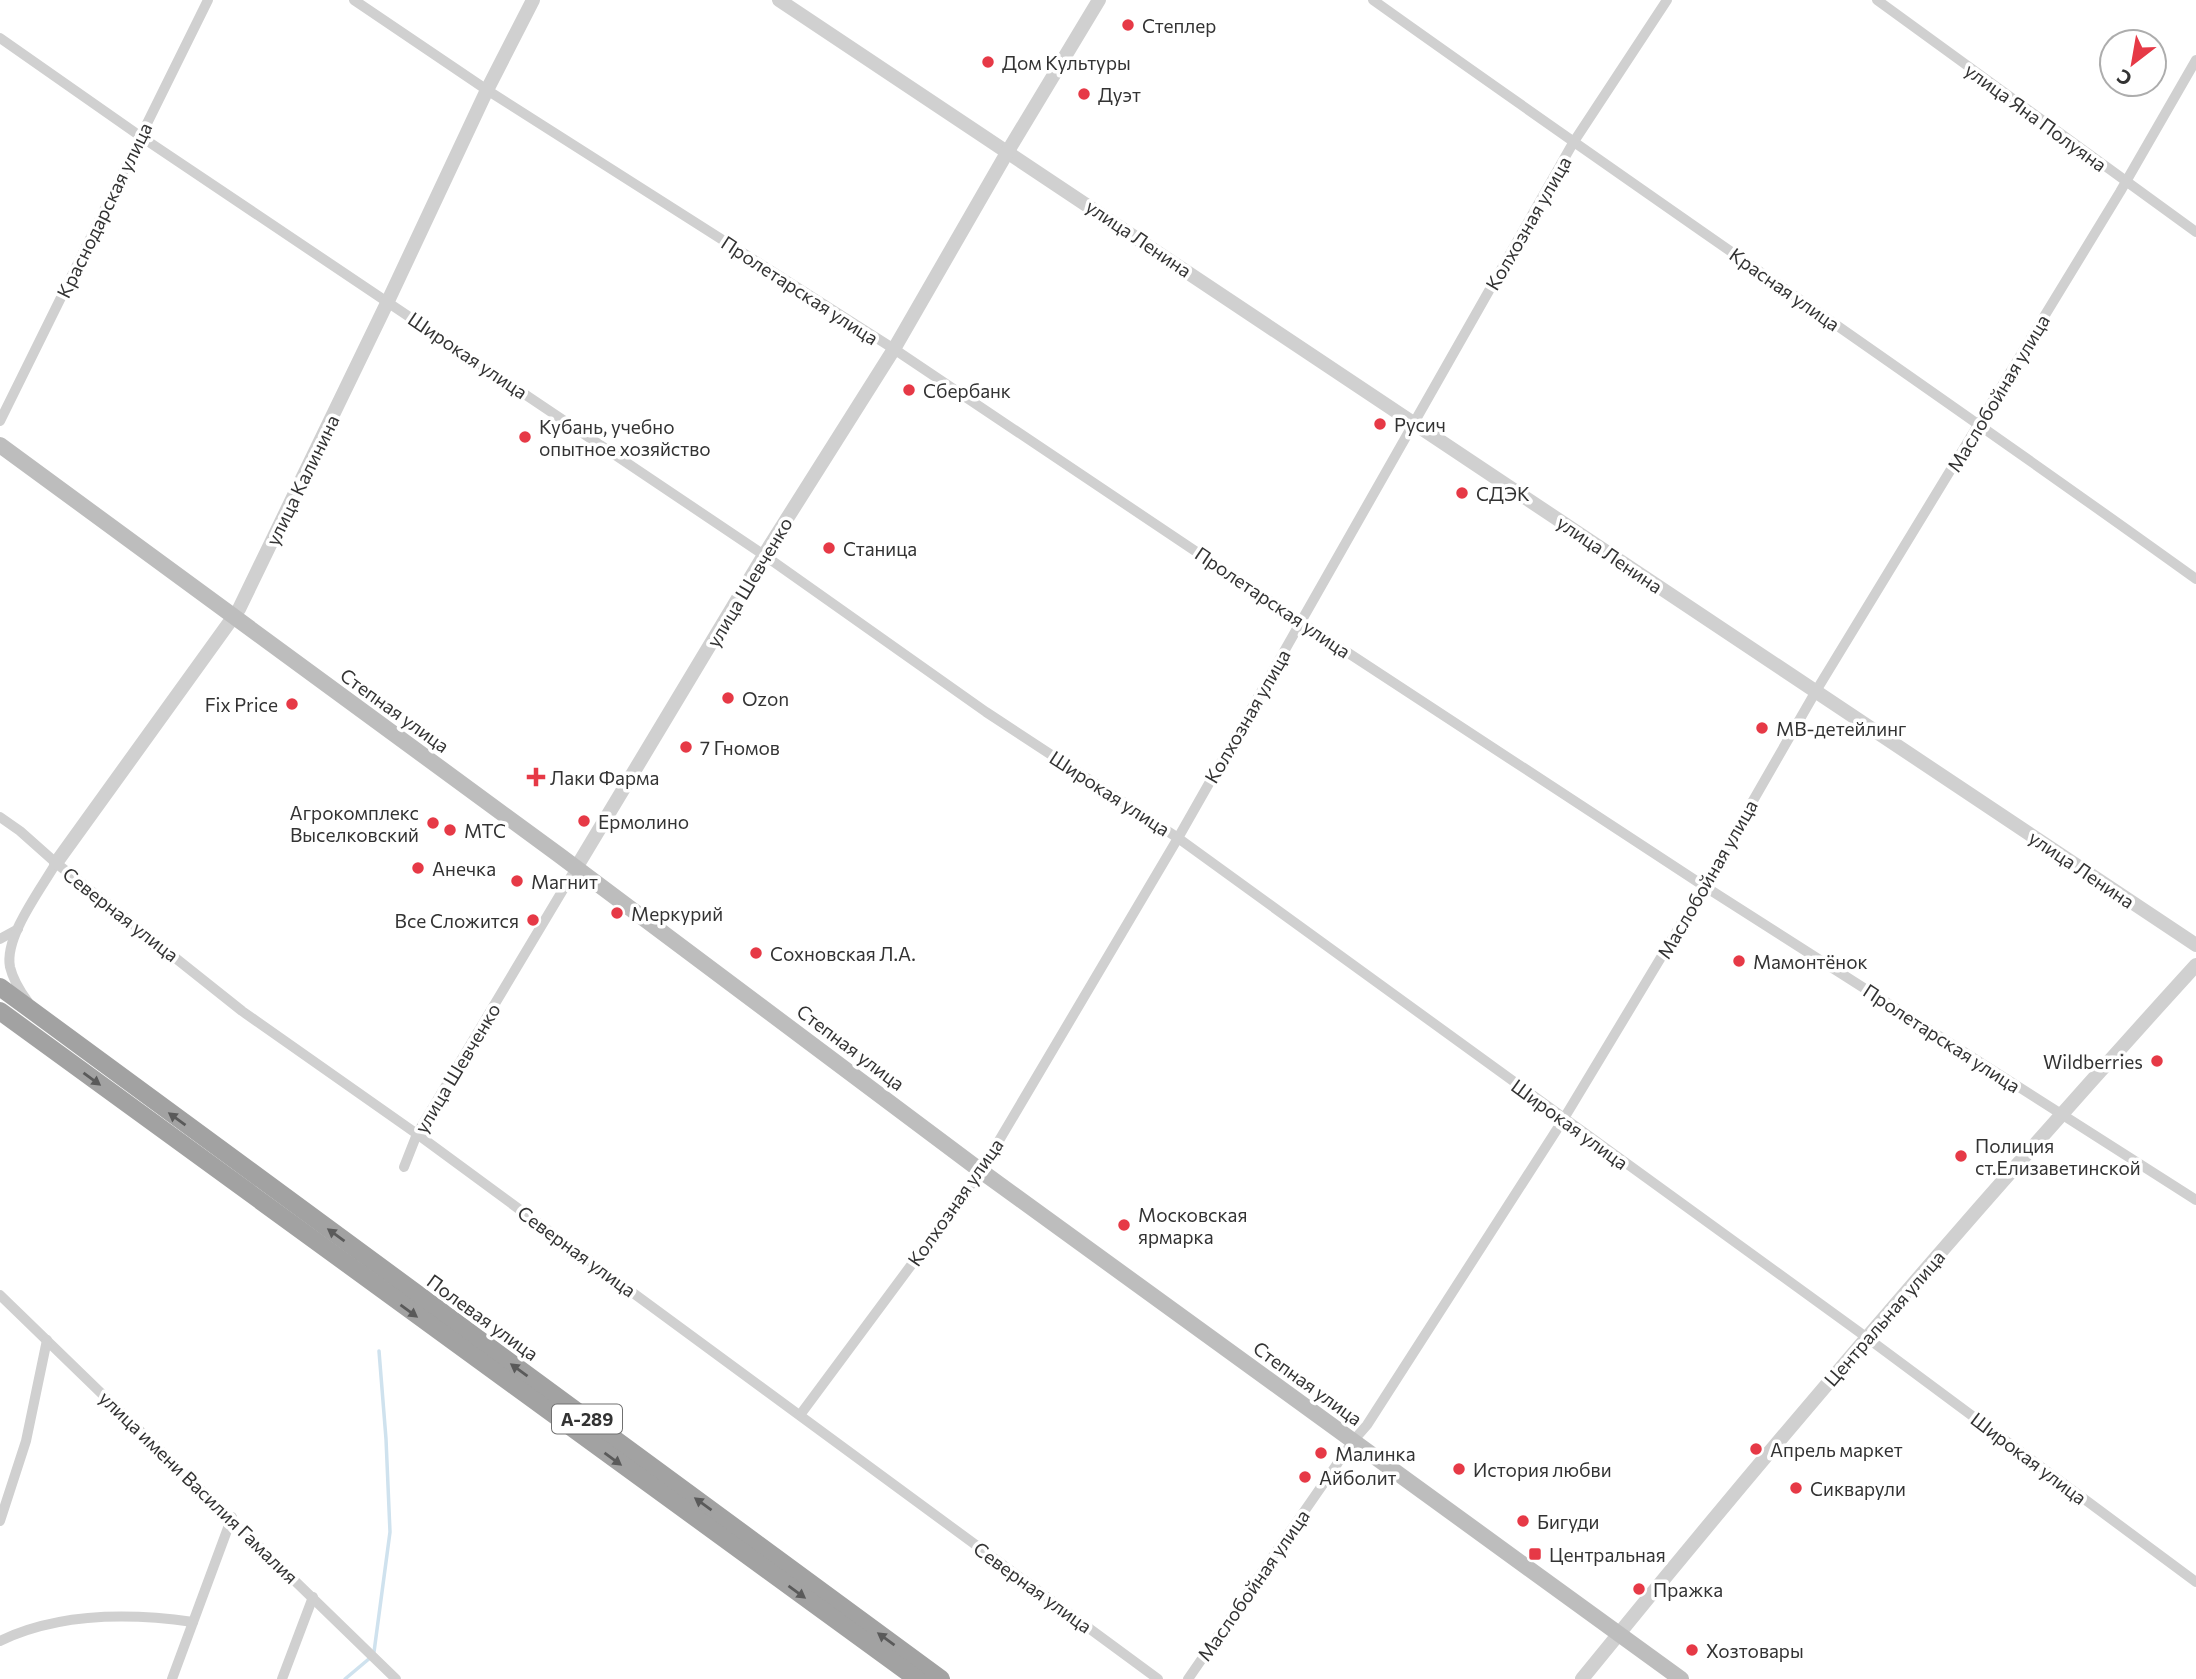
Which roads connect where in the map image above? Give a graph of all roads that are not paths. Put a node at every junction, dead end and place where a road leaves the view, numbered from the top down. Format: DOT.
graph roads {
  1 [pos="208,0"];
  2 [pos="354,0"];
  3 [pos="533,0"];
  4 [pos="779,0"];
  5 [pos="1100,0"];
  6 [pos="1373,0"];
  7 [pos="1667,0"];
  8 [pos="1877,0"];
  9 [pos="0,38"];
  10 [pos="2196,60"];
  11 [pos="487,90"];
  12 [pos="140,136"];
  13 [pos="1573,143"];
  14 [pos="1008,151"];
  15 [pos="2126,183"];
  16 [pos="2196,232"];
  17 [pos="388,301"];
  18 [pos="894,349"];
  19 [pos="0,421"];
  20 [pos="1414,422"];
  21 [pos="1980,424"];
  22 [pos="0,445"];
  23 [pos="764,555"];
  24 [pos="2196,579"];
  25 [pos="234,618"];
  26 [pos="1301,621"];
  27 [pos="1816,691"];
  28 [pos="0,817"];
  29 [pos="1178,838"];
  30 [pos="56,863"];
  31 [pos="576,868"];
  32 [pos="1704,886"];
  33 [pos="18,929"];
  34 [pos="0,939"];
  35 [pos="2196,945"];
  36 [pos="2196,965"];
  37 [pos="0,988"];
  38 [pos="0,1011"];
  39 [pos="41,1020"];
  40 [pos="2061,1114"];
  41 [pos="1563,1119"];
  42 [pos="417,1134"];
  43 [pos="404,1167"];
  44 [pos="981,1171"];
  45 [pos="2196,1200"];
  46 [pos="0,1296"];
  47 [pos="1867,1337"];
  48 [pos="47,1340"];
  49 [pos="800,1415"];
  50 [pos="1353,1441"];
  51 [pos="232,1517"];
  52 [pos="0,1521"];
  53 [pos="2196,1582"];
  54 [pos="313,1598"];
  55 [pos="193,1622"];
  56 [pos="1619,1634"];
  57 [pos="0,1641"];
  58 [pos="393,1678"];
  59 [pos="172,1679"];
  60 [pos="282,1679"];
  61 [pos="917,1679"];
  62 [pos="941,1679"];
  63 [pos="1158,1679"];
  64 [pos="1188,1679"];
  65 [pos="1583,1679"];
  66 [pos="1681,1679"];
  1 -- 12 [label="street, Краснодарская улица"];
  2 -- 11 [label="street, Пролетарская улица"];
  3 -- 11 [label="street, улица Калинина"];
  4 -- 14 [label="street, улица Ленина"];
  5 -- 14 [label="street, улица Шевченко"];
  6 -- 13 [label="street, Красная улица"];
  7 -- 13 [label="street, Колхозная улица"];
  8 -- 15 [label="street, улица Яна Полуяна"];
  9 -- 12 [label="street, Широкая улица"];
  10 -- 15 [label="street, Маслобойная улица"];
  11 -- 17 [label="street, улица Калинина"];
  11 -- 18 [label="street, Пролетарская улица"];
  12 -- 17 [label="street, Широкая улица"];
  12 -- 19 [label="street, Краснодарская улица"];
  13 -- 20 [label="street, Колхозная улица"];
  13 -- 21 [label="street, Красная улица"];
  14 -- 18 [label="street, улица Шевченко"];
  14 -- 20 [label="street, улица Ленина"];
  15 -- 16 [label="street, улица Яна Полуяна"];
  15 -- 21 [label="street, Маслобойная улица"];
  17 -- 23 [label="street, Широкая улица"];
  17 -- 25 [label="street, улица Калинина"];
  18 -- 23 [label="street, улица Шевченко"];
  18 -- 26 [label="street, Пролетарская улица"];
  20 -- 26 [label="street, Колхозная улица"];
  20 -- 27 [label="street, улица Ленина"];
  21 -- 24 [label="street, Красная улица"];
  21 -- 27 [label="street, Маслобойная улица"];
  22 -- 25 [label="main road, Степная улица"];
  23 -- 29 [label="street, Широкая улица"];
  23 -- 31 [label="street, улица Шевченко"];
  25 -- 30 [label="street, улица Калинина"];
  25 -- 31 [label="main road, Степная улица"];
  26 -- 29 [label="street, Колхозная улица"];
  26 -- 32 [label="street, Пролетарская улица"];
  27 -- 32 [label="street, Маслобойная улица"];
  27 -- 35 [label="street, улица Ленина"];
  28 -- 30 [label="street, Северная улица"];
  29 -- 41 [label="street, Широкая улица"];
  29 -- 44 [label="street, Колхозная улица"];
  30 -- 33 [label="street, улица Калинина"];
  30 -- 42 [label="street, Северная улица"];
  31 -- 42 [label="street, улица Шевченко"];
  31 -- 44 [label="main road, Степная улица"];
  32 -- 40 [label="street, Пролетарская улица"];
  32 -- 41 [label="street, Маслобойная улица"];
  33 -- 34 [label="street"];
  33 -- 39 [label="street, А-289"];
  36 -- 40 [label="street, Центральная улица"];
  37 -- 39 [label="highway, Полевая улица / А-289"];
  38 -- 61 [label="highway, Полевая улица / А-289, one-way"];
  62 -- 39 [label="highway, Полевая улица / А-289, one-way"];
  40 -- 45 [label="street, Пролетарская улица"];
  40 -- 47 [label="street, Центральная улица"];
  41 -- 47 [label="street, Широкая улица"];
  41 -- 50 [label="street, Маслобойная улица"];
  42 -- 43 [label="street, улица Шевченко"];
  42 -- 49 [label="street, Северная улица"];
  44 -- 49 [label="street, Колхозная улица"];
  44 -- 50 [label="main road, Степная улица"];
  46 -- 48 [label="street, улица имени Василия Гамалия"];
  47 -- 53 [label="street, Широкая улица"];
  47 -- 56 [label="street, Центральная улица"];
  48 -- 51 [label="street, улица имени Василия Гамалия"];
  48 -- 52 [label="street"];
  49 -- 63 [label="street, Северная улица"];
  50 -- 56 [label="main road, Степная улица"];
  50 -- 64 [label="street, Маслобойная улица"];
  51 -- 54 [label="street, улица имени Василия Гамалия"];
  51 -- 55 [label="street"];
  54 -- 58 [label="street, улица имени Василия Гамалия"];
  54 -- 60 [label="street"];
  55 -- 57 [label="street"];
  55 -- 59 [label="street"];
  56 -- 65 [label="street, Центральная улица"];
  56 -- 66 [label="main road, Степная улица"];
}
